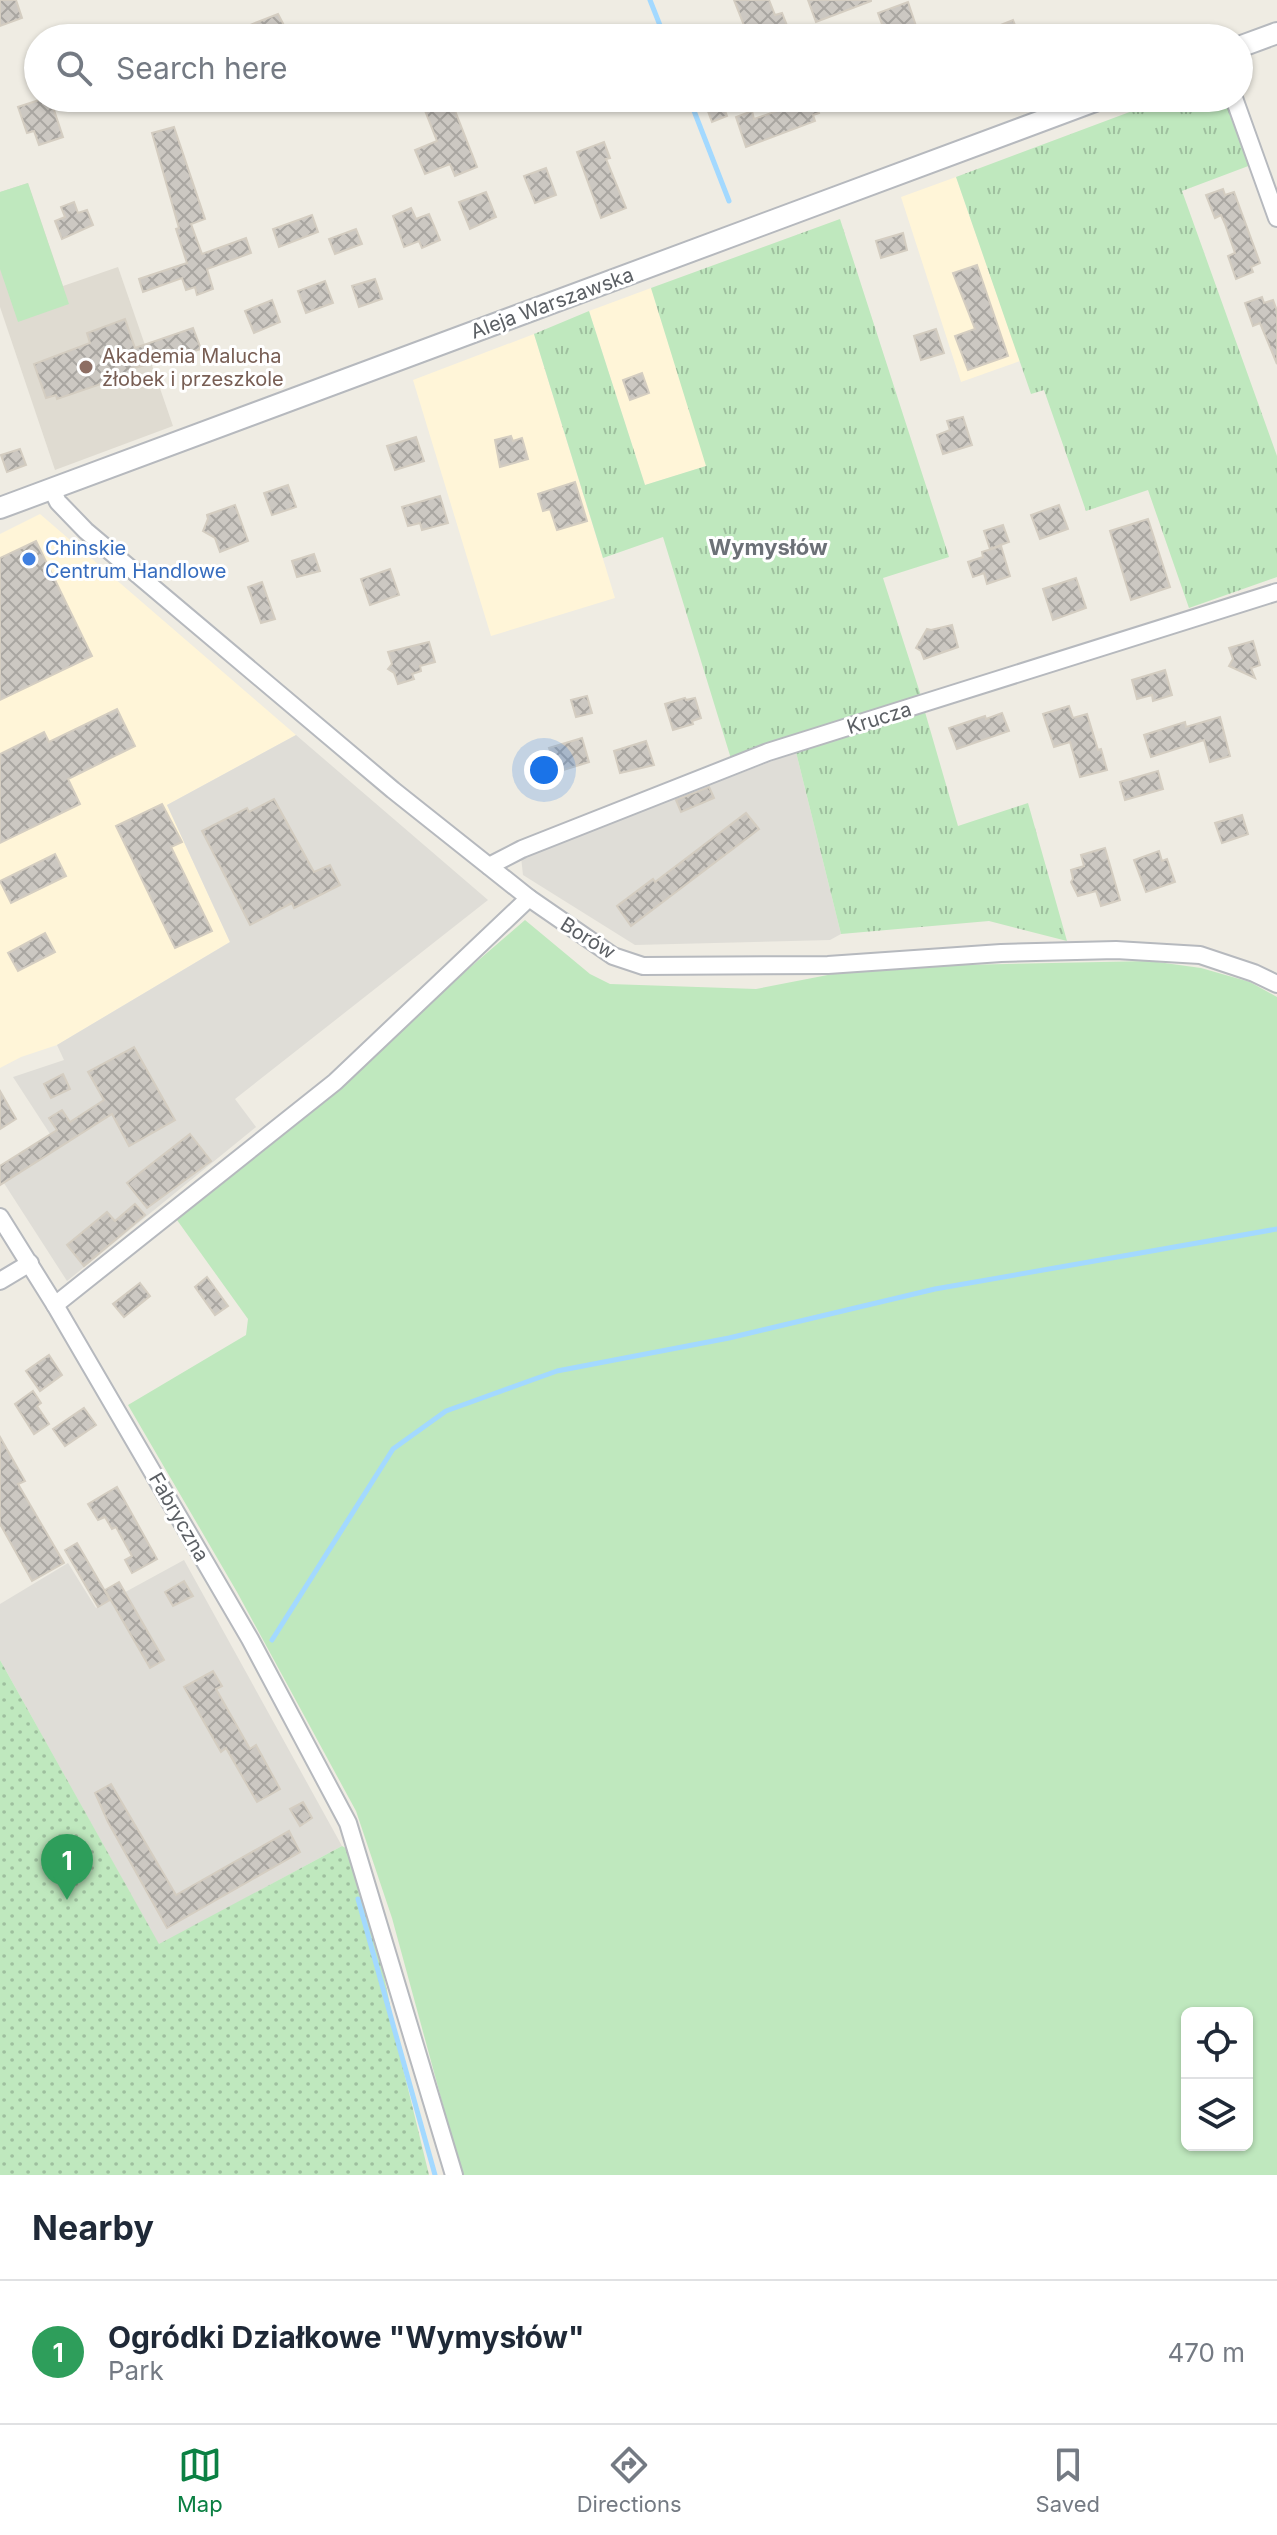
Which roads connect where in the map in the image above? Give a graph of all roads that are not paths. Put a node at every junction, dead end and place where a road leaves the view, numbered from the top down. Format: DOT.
graph roads {
  1 [pos="1277,33"];
  2 [pos="1253,42"];
  3 [pos="1065,112"];
  4 [pos="1239,112"];
  5 [pos="1277,218"];
  6 [pos="51,488"];
  7 [pos="0,508"];
  8 [pos="1277,592"];
  9 [pos="489,866"];
  10 [pos="529,898"];
  11 [pos="1277,984"];
  12 [pos="0,1217"];
  13 [pos="30,1263"];
  14 [pos="0,1281"];
  15 [pos="55,1305"];
  16 [pos="454,2175"];
  1 -- 2 [label="street"];
  3 -- 6 [label="street, Aleja Warszawska"];
  4 -- 5 [label="street"];
  6 -- 7 [label="street, Aleja Warszawska"];
  6 -- 9 [label="street, Borów"];
  8 -- 9 [label="street, Krucza"];
  9 -- 10 [label="street, Borów"];
  10 -- 11 [label="street, Borów"];
  10 -- 15 [label="street"];
  12 -- 13 [label="street, Fabryczna"];
  13 -- 14 [label="street"];
  13 -- 15 [label="street, Fabryczna"];
  15 -- 16 [label="street, Fabryczna"];
}
